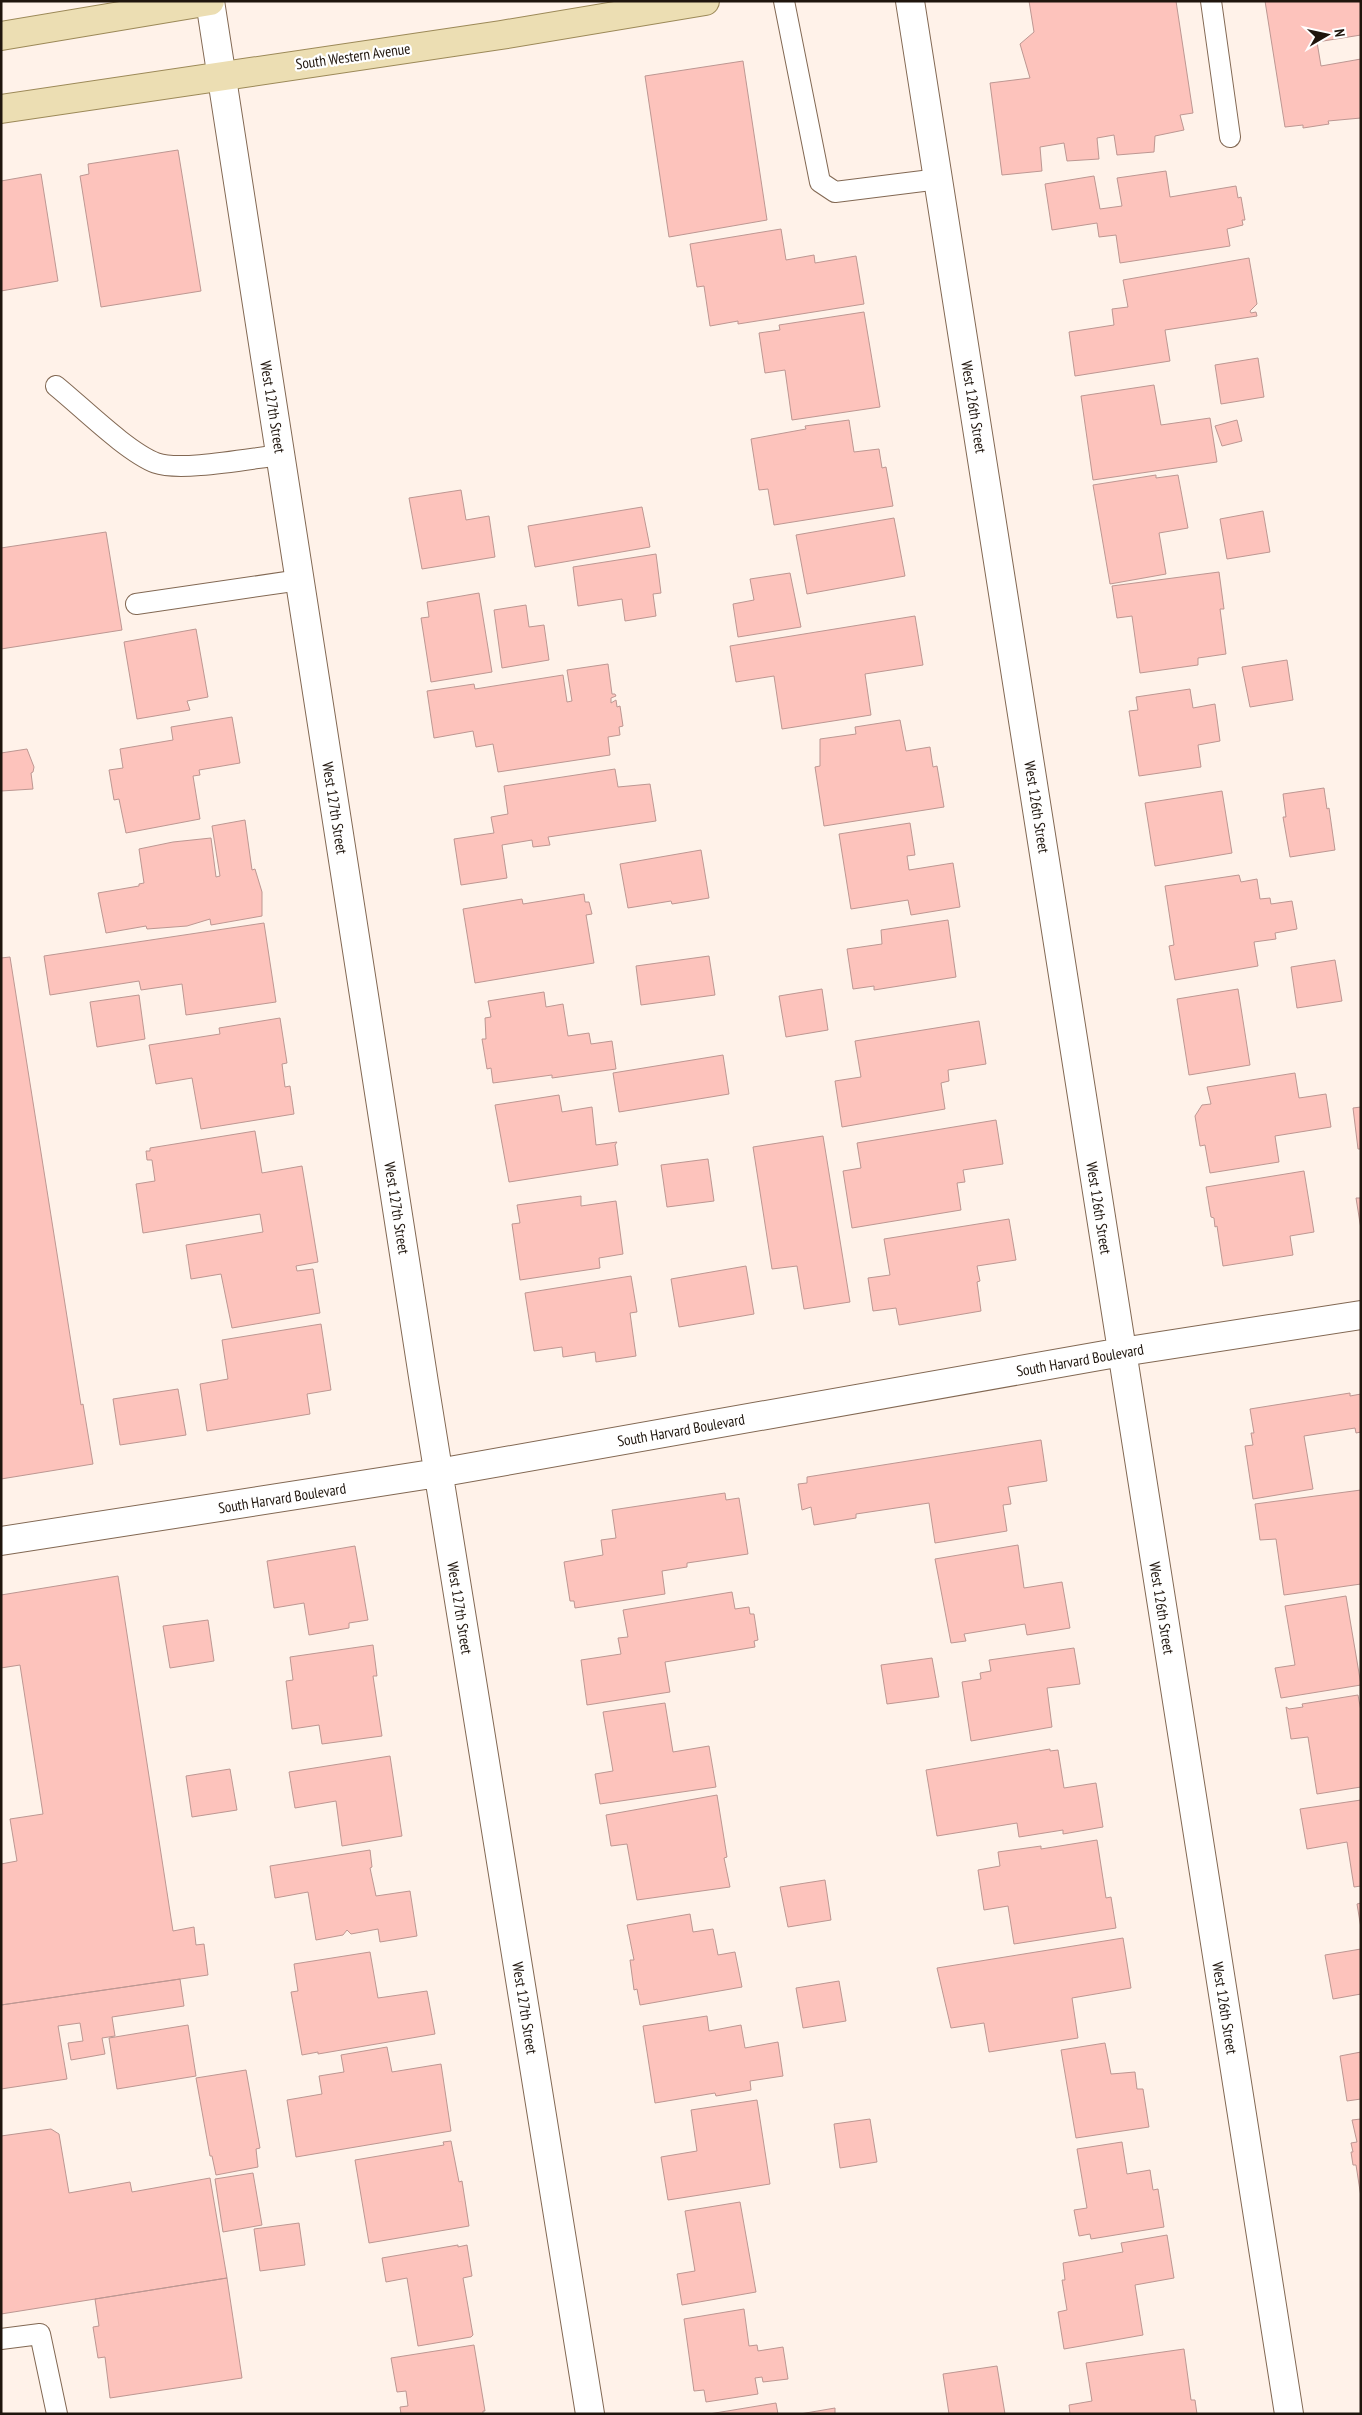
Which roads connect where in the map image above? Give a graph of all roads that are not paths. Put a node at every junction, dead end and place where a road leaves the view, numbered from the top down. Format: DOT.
graph roads {
  1 [pos="210,1"];
  2 [pos="705,1"];
  3 [pos="784,1"];
  4 [pos="910,1"];
  5 [pos="1211,1"];
  6 [pos="1,36"];
  7 [pos="222,75"];
  8 [pos="1,109"];
  9 [pos="1230,137"];
  10 [pos="939,179"];
  11 [pos="56,386"];
  12 [pos="281,455"];
  13 [pos="300,580"];
  14 [pos="136,604"];
  15 [pos="1361,1315"];
  16 [pos="1122,1352"];
  17 [pos="438,1473"];
  18 [pos="1,1541"];
  19 [pos="1,2339"];
  20 [pos="57,2414"];
  21 [pos="590,2414"];
  22 [pos="1289,2414"];
  1 -- 6 [label="main road"];
  1 -- 7 [label="street, West 127th Street"];
  2 -- 7 [label="main road, South Western Avenue"];
  3 -- 10 [label="lane"];
  4 -- 10 [label="street, West 126th Street"];
  5 -- 9 [label="lane"];
  7 -- 8 [label="main road, South Western Avenue"];
  7 -- 12 [label="street, West 127th Street"];
  10 -- 16 [label="street, West 126th Street"];
  11 -- 12 [label="lane"];
  12 -- 13 [label="street, West 127th Street"];
  13 -- 14 [label="lane"];
  13 -- 17 [label="street, West 127th Street"];
  15 -- 16 [label="street, South Harvard Boulevard"];
  16 -- 17 [label="street, South Harvard Boulevard"];
  16 -- 22 [label="street, West 126th Street"];
  17 -- 18 [label="street, South Harvard Boulevard"];
  17 -- 21 [label="street, West 127th Street"];
  19 -- 20 [label="lane"];
}
